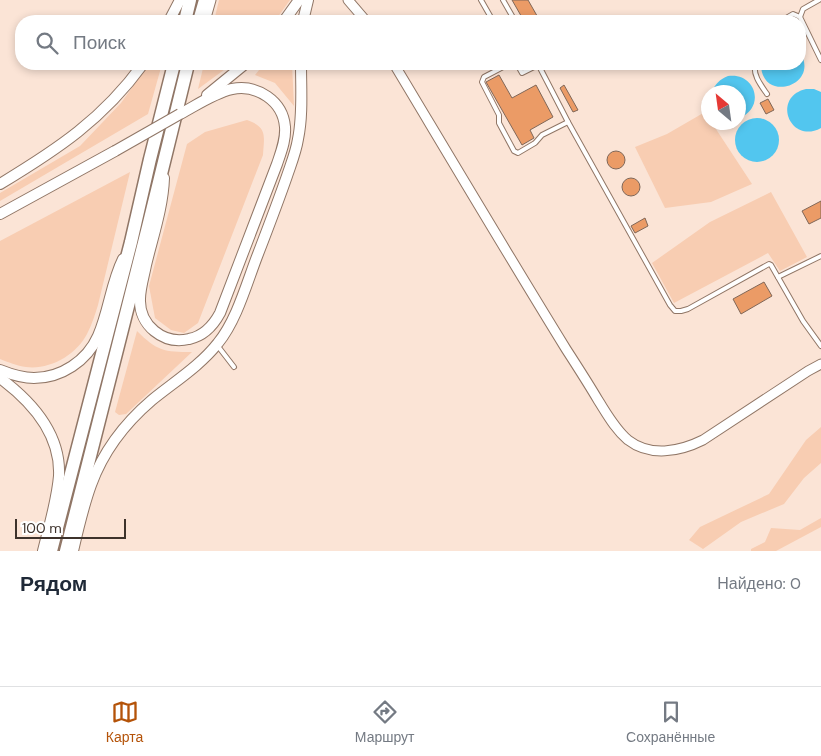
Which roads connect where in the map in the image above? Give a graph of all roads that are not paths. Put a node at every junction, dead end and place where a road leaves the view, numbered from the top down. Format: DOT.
graph roads {
  1 [pos="180,0"];
  2 [pos="190,0"];
  3 [pos="204,0"];
  4 [pos="211,0"];
  5 [pos="348,0"];
  6 [pos="481,0"];
  7 [pos="503,0"];
  8 [pos="819,0"];
  9 [pos="303,2"];
  10 [pos="172,15"];
  11 [pos="186,15"];
  12 [pos="200,15"];
  13 [pos="207,15"];
  14 [pos="290,15"];
  15 [pos="303,15"];
  16 [pos="361,15"];
  17 [pos="490,15"];
  18 [pos="512,15"];
  19 [pos="801,15"];
  20 [pos="806,29"];
  21 [pos="821,60"];
  22 [pos="139,70"];
  23 [pos="172,70"];
  24 [pos="187,70"];
  25 [pos="238,70"];
  26 [pos="301,70"];
  27 [pos="398,70"];
  28 [pos="497,70"];
  29 [pos="541,70"];
  30 [pos="754,70"];
  31 [pos="766,94"];
  32 [pos="207,97"];
  33 [pos="568,122"];
  34 [pos="165,160"];
  35 [pos="0,184"];
  36 [pos="0,214"];
  37 [pos="131,242"];
  38 [pos="821,256"];
  39 [pos="778,277"];
  40 [pos="217,344"];
  41 [pos="821,346"];
  42 [pos="821,364"];
  43 [pos="234,367"];
  44 [pos="0,370"];
  45 [pos="0,378"];
  46 [pos="43,551"];
  47 [pos="51,551"];
  48 [pos="66,551"];
  49 [pos="73,551"];
  1 -- 10 [label="main road"];
  2 -- 11 [label="highway"];
  3 -- 12 [label="highway"];
  4 -- 13 [label="street"];
  5 -- 16 [label="street"];
  6 -- 17 [label="lane"];
  7 -- 18 [label="lane"];
  8 -- 19 [label="lane"];
  9 -- 14 [label="main road"];
  9 -- 15 [label="main road"];
  20 -- 21 [label="lane"];
  22 -- 35 [label="main road"];
  23 -- 37 [label="highway"];
  24 -- 34 [label="highway"];
  25 -- 32 [label="main road"];
  26 -- 40 [label="main road"];
  27 -- 42 [label="street"];
  28 -- 33 [label="lane"];
  29 -- 33 [label="lane"];
  30 -- 31 [label="lane"];
  32 -- 34 [label="main road"];
  32 -- 36 [label="main road, bridge"];
  33 -- 39 [label="lane"];
  34 -- 48 [label="highway"];
  37 -- 44 [label="main road"];
  37 -- 47 [label="highway"];
  38 -- 39 [label="lane"];
  39 -- 41 [label="lane"];
  40 -- 43 [label="lane"];
  40 -- 49 [label="main road"];
  45 -- 46 [label="main road"];
}
